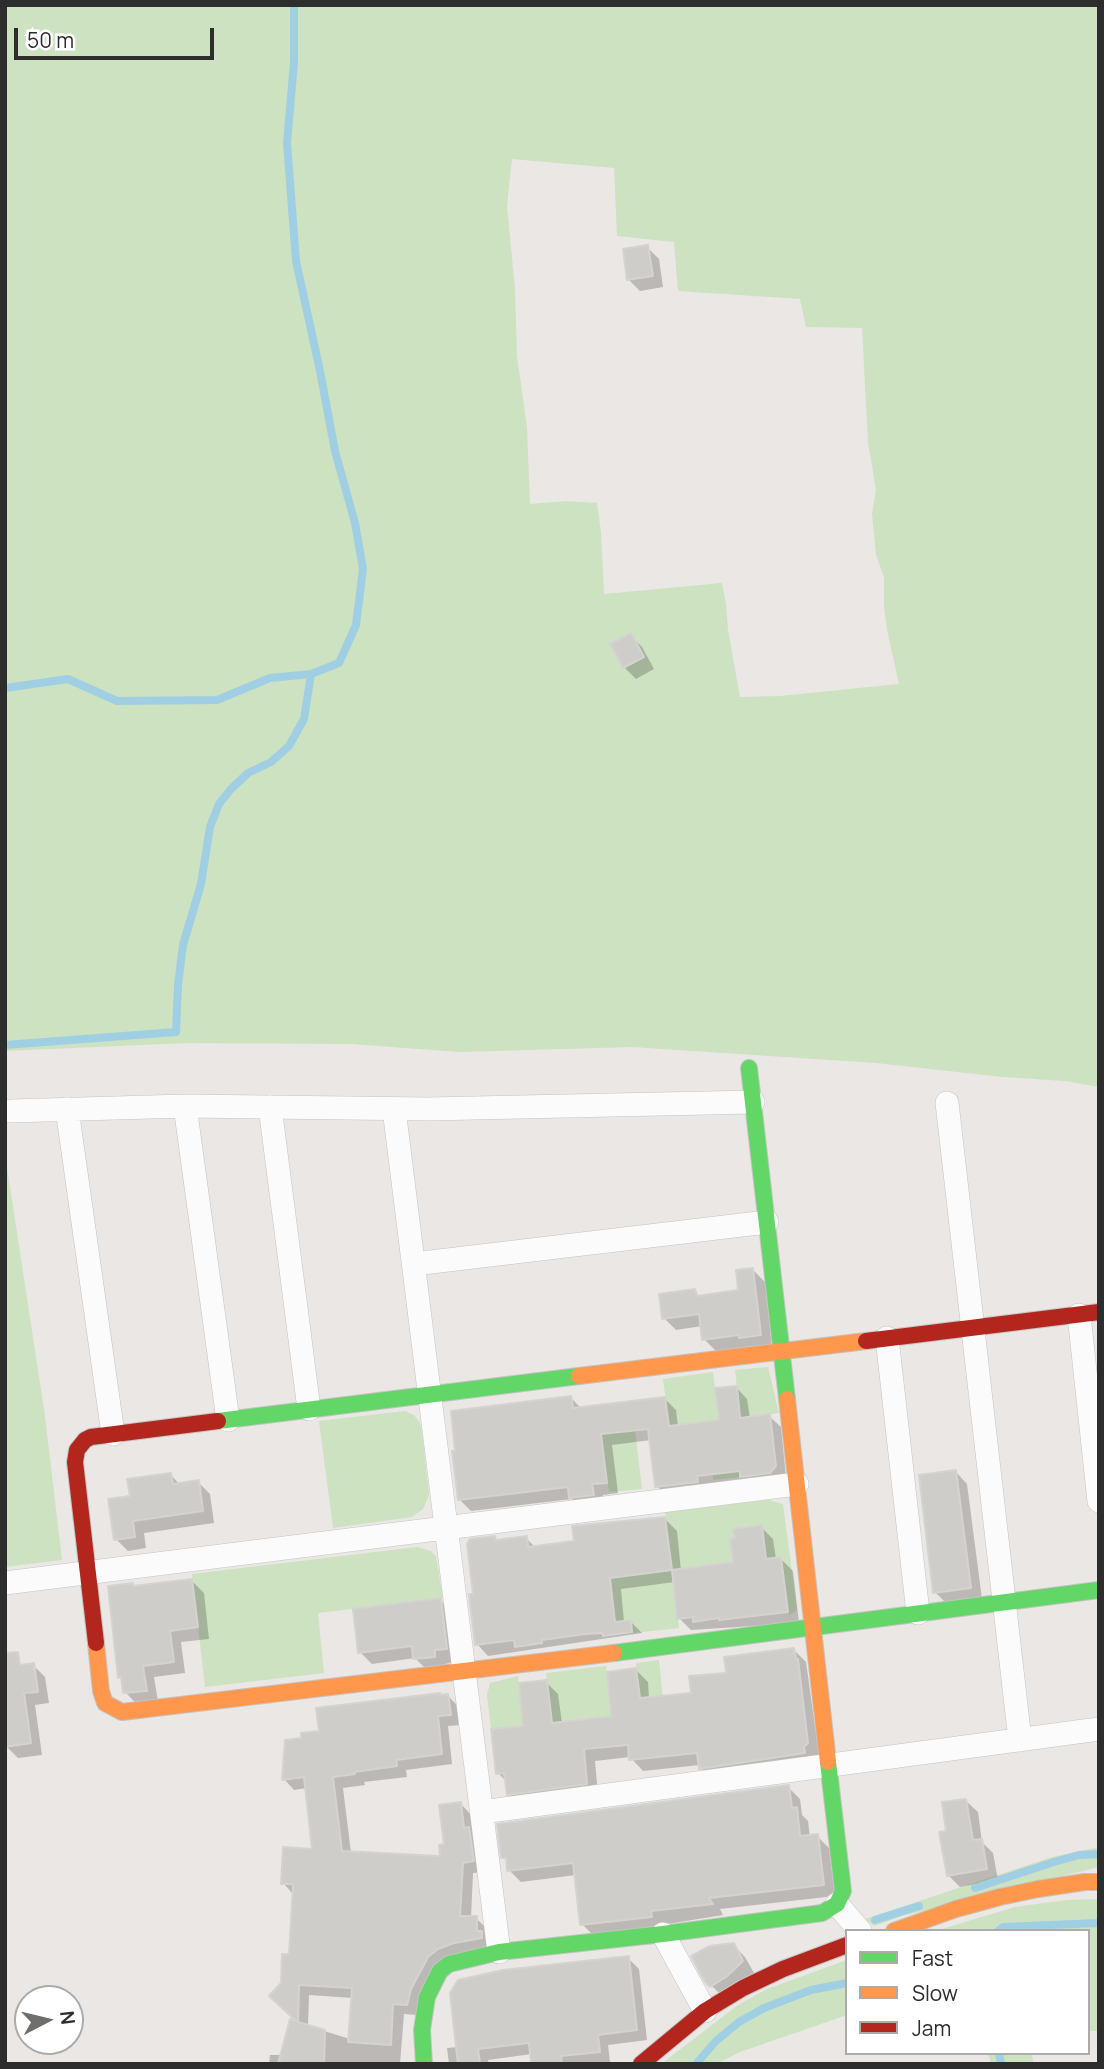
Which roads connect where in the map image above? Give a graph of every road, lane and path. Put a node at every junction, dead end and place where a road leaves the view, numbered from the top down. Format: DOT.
graph roads {
  1 [pos="749,1068"];
  2 [pos="753,1102"];
  3 [pos="947,1103"];
  4 [pos="185,1106"];
  5 [pos="270,1107"];
  6 [pos="67,1109"];
  7 [pos="394,1109"];
  8 [pos="11,1111"];
  9 [pos="767,1222"];
  10 [pos="414,1264"];
  11 [pos="1089,1313"];
  12 [pos="973,1328"];
  13 [pos="887,1338"];
  14 [pos="782,1351"];
  15 [pos="430,1395"];
  16 [pos="309,1409"];
  17 [pos="228,1420"];
  18 [pos="113,1434"];
  19 [pos="797,1484"];
  20 [pos="1099,1501"];
  21 [pos="447,1527"];
  22 [pos="88,1572"];
  23 [pos="5,1583"];
  24 [pos="1099,1590"];
  25 [pos="1005,1602"];
  26 [pos="918,1613"];
  27 [pos="814,1627"];
  28 [pos="464,1672"];
  29 [pos="1099,1729"];
  30 [pos="1020,1740"];
  31 [pos="830,1765"];
  32 [pos="482,1812"];
  33 [pos="1099,1882"];
  34 [pos="837,1904"];
  35 [pos="858,1929"];
  36 [pos="900,1929"];
  37 [pos="663,1934"];
  38 [pos="845,1946"];
  39 [pos="499,1952"];
  40 [pos="705,2011"];
  41 [pos="424,2064"];
  42 [pos="642,2064"];
  1 -- 2 [label="street"];
  2 -- 7 [label="street"];
  2 -- 9 [label="street"];
  3 -- 12 [label="street"];
  4 -- 5 [label="street"];
  4 -- 6 [label="street"];
  4 -- 17 [label="street"];
  5 -- 7 [label="street"];
  5 -- 16 [label="street"];
  6 -- 8 [label="street"];
  6 -- 18 [label="street"];
  7 -- 10 [label="street"];
  9 -- 10 [label="street"];
  9 -- 14 [label="street"];
  10 -- 15 [label="street"];
  11 -- 12 [label="street"];
  11 -- 20 [label="street"];
  12 -- 13 [label="street"];
  12 -- 25 [label="street"];
  13 -- 14 [label="street"];
  13 -- 26 [label="street"];
  14 -- 15 [label="street"];
  14 -- 19 [label="street"];
  15 -- 16 [label="street"];
  15 -- 21 [label="street"];
  16 -- 17 [label="street"];
  17 -- 18 [label="street"];
  18 -- 22 [label="street"];
  19 -- 21 [label="street"];
  19 -- 27 [label="street"];
  21 -- 22 [label="street"];
  21 -- 28 [label="street"];
  22 -- 23 [label="street"];
  22 -- 28 [label="street"];
  24 -- 25 [label="street"];
  25 -- 26 [label="street"];
  25 -- 30 [label="street"];
  26 -- 27 [label="street"];
  27 -- 28 [label="street"];
  27 -- 31 [label="street"];
  28 -- 32 [label="street"];
  29 -- 30 [label="street"];
  30 -- 31 [label="street"];
  31 -- 32 [label="street"];
  31 -- 34 [label="street"];
  32 -- 39 [label="street"];
  33 -- 36 [label="street"];
  34 -- 35 [label="street"];
  34 -- 37 [label="street"];
  37 -- 39 [label="street"];
  37 -- 40 [label="street"];
  38 -- 40 [label="street"];
  39 -- 41 [label="street"];
  40 -- 42 [label="street"];
}
